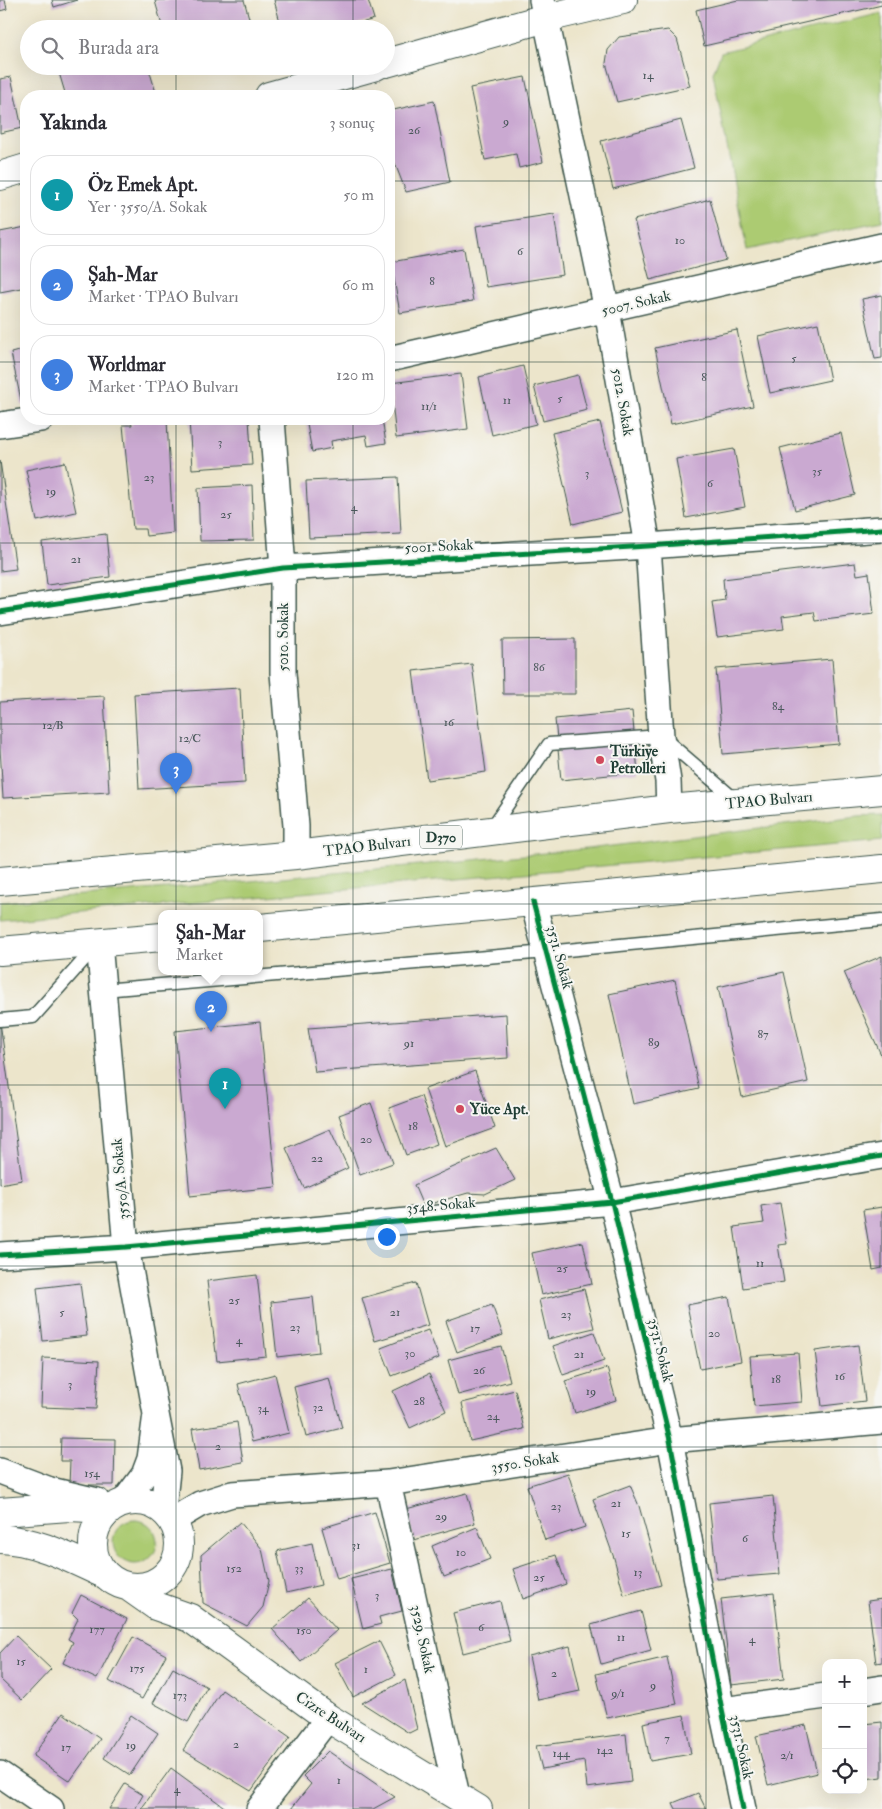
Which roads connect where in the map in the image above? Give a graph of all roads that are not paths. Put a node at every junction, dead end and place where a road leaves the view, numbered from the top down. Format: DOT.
graph roads {
  1 [pos="623,0"];
  2 [pos="544,9"];
  3 [pos="395,60"];
  4 [pos="344,75"];
  5 [pos="290,90"];
  6 [pos="20,170"];
  7 [pos="0,176"];
  8 [pos="882,246"];
  9 [pos="607,310"];
  10 [pos="395,358"];
  11 [pos="20,422"];
  12 [pos="0,424"];
  13 [pos="272,425"];
  14 [pos="882,530"];
  15 [pos="648,546"];
  16 [pos="284,568"];
  17 [pos="0,612"];
  18 [pos="661,736"];
  19 [pos="882,790"];
  20 [pos="738,802"];
  21 [pos="669,810"];
  22 [pos="490,831"];
  23 [pos="296,855"];
  24 [pos="882,869"];
  25 [pos="0,881"];
  26 [pos="533,902"];
  27 [pos="882,920"];
  28 [pos="263,928"];
  29 [pos="158,937"];
  30 [pos="99,942"];
  31 [pos="0,952"];
  32 [pos="546,952"];
  33 [pos="104,990"];
  34 [pos="0,1020"];
  35 [pos="882,1156"];
  36 [pos="612,1202"];
  37 [pos="126,1247"];
  38 [pos="0,1255"];
  39 [pos="156,1414"];
  40 [pos="882,1421"];
  41 [pos="670,1440"];
  42 [pos="0,1471"];
  43 [pos="388,1483"];
  44 [pos="116,1506"];
  45 [pos="0,1512"];
  46 [pos="168,1515"];
  47 [pos="0,1539"];
  48 [pos="176,1561"];
  49 [pos="104,1574"];
  50 [pos="129,1587"];
  51 [pos="190,1618"];
  52 [pos="882,1688"];
  53 [pos="867,1690"];
  54 [pos="822,1697"];
  55 [pos="722,1710"];
  56 [pos="328,1718"];
  57 [pos="0,1774"];
  58 [pos="467,1802"];
  59 [pos="51,1809"];
  60 [pos="259,1809"];
  61 [pos="743,1809"];
  1 -- 2 [label="main road"];
  2 -- 3 [label="main road"];
  2 -- 9 [label="street, 5012. Sokak"];
  4 -- 5 [label="main road"];
  6 -- 7 [label="main road"];
  8 -- 9 [label="street, 5007. Sokak"];
  9 -- 10 [label="street, 5007. Sokak"];
  9 -- 15 [label="street, 5012. Sokak"];
  11 -- 12 [label="street"];
  13 -- 16 [label="street, 5010. Sokak"];
  14 -- 15 [label="street, 5001. Sokak"];
  15 -- 16 [label="street, 5001. Sokak"];
  15 -- 18 [label="street, 5012. Sokak"];
  16 -- 17 [label="street, 5001. Sokak"];
  16 -- 23 [label="street, 5010. Sokak"];
  18 -- 20 [label="lane"];
  18 -- 21 [label="street, 5012. Sokak"];
  18 -- 22 [label="lane"];
  19 -- 20 [label="main road, TPAO Bulvarı / D370"];
  20 -- 21 [label="main road, TPAO Bulvarı / D370"];
  21 -- 22 [label="main road, TPAO Bulvarı / D370"];
  22 -- 23 [label="main road, TPAO Bulvarı / D370"];
  23 -- 25 [label="main road, TPAO Bulvarı / D370"];
  24 -- 26 [label="main road"];
  26 -- 28 [label="main road"];
  26 -- 32 [label="street, 3531. Sokak"];
  27 -- 32 [label="lane"];
  29 -- 30 [label="main road"];
  30 -- 31 [label="main road"];
  30 -- 33 [label="street, 3550/A. Sokak"];
  30 -- 34 [label="lane"];
  32 -- 33 [label="lane"];
  32 -- 36 [label="street, 3531. Sokak"];
  33 -- 37 [label="street, 3550/A. Sokak"];
  35 -- 36 [label="street, 3548. Sokak"];
  36 -- 37 [label="street, 3548. Sokak"];
  36 -- 41 [label="street, 3531. Sokak"];
  37 -- 38 [label="street, 3548. Sokak"];
  37 -- 39 [label="street, 3550/A. Sokak"];
  39 -- 44 [label="street"];
  39 -- 46 [label="street, 3550/A. Sokak"];
  40 -- 41 [label="street, 3550. Sokak"];
  41 -- 43 [label="street, 3550. Sokak"];
  41 -- 55 [label="street, 3531. Sokak"];
  42 -- 44 [label="street"];
  43 -- 46 [label="street, 3550. Sokak"];
  43 -- 58 [label="street, 3529. Sokak"];
  44 -- 45 [label="main road"];
  44 -- 46 [label="main road"];
  44 -- 49 [label="main road"];
  46 -- 48 [label="main road"];
  47 -- 49 [label="main road"];
  48 -- 50 [label="main road"];
  48 -- 51 [label="main road"];
  49 -- 50 [label="main road"];
  50 -- 51 [label="main road"];
  51 -- 56 [label="main road, Cizre Bulvarı"];
  52 -- 53 [label="street"];
  54 -- 55 [label="street"];
  55 -- 61 [label="street, 3531. Sokak"];
  56 -- 58 [label="main road, Cizre Bulvarı"];
  56 -- 60 [label="street"];
  57 -- 59 [label="street"];
}
